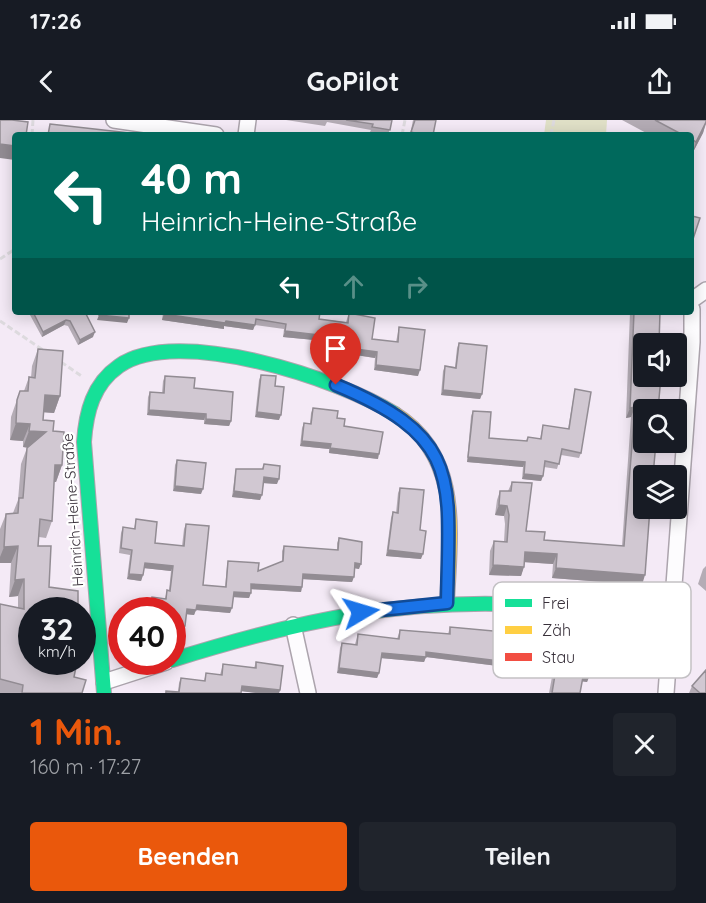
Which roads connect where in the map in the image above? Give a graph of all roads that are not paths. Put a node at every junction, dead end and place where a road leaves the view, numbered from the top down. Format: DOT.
graph roads {
  1 [pos="114,120"];
  2 [pos="196,132"];
  3 [pos="692,315"];
  4 [pos="675,582"];
  5 [pos="447,603"];
  6 [pos="493,604"];
  7 [pos="293,625"];
  8 [pos="186,656"];
  9 [pos="134,675"];
  10 [pos="667,678"];
  11 [pos="104,687"];
  12 [pos="308,693"];
  13 [pos="666,693"];
  1 -- 2 [label="street"];
  3 -- 4 [label="street"];
  5 -- 6 [label="street"];
  5 -- 7 [label="street"];
  5 -- 11 [label="street, Heinrich-Heine-Straße"];
  7 -- 8 [label="street"];
  7 -- 12 [label="street"];
  9 -- 11 [label="street"];
  10 -- 13 [label="street"];
}
